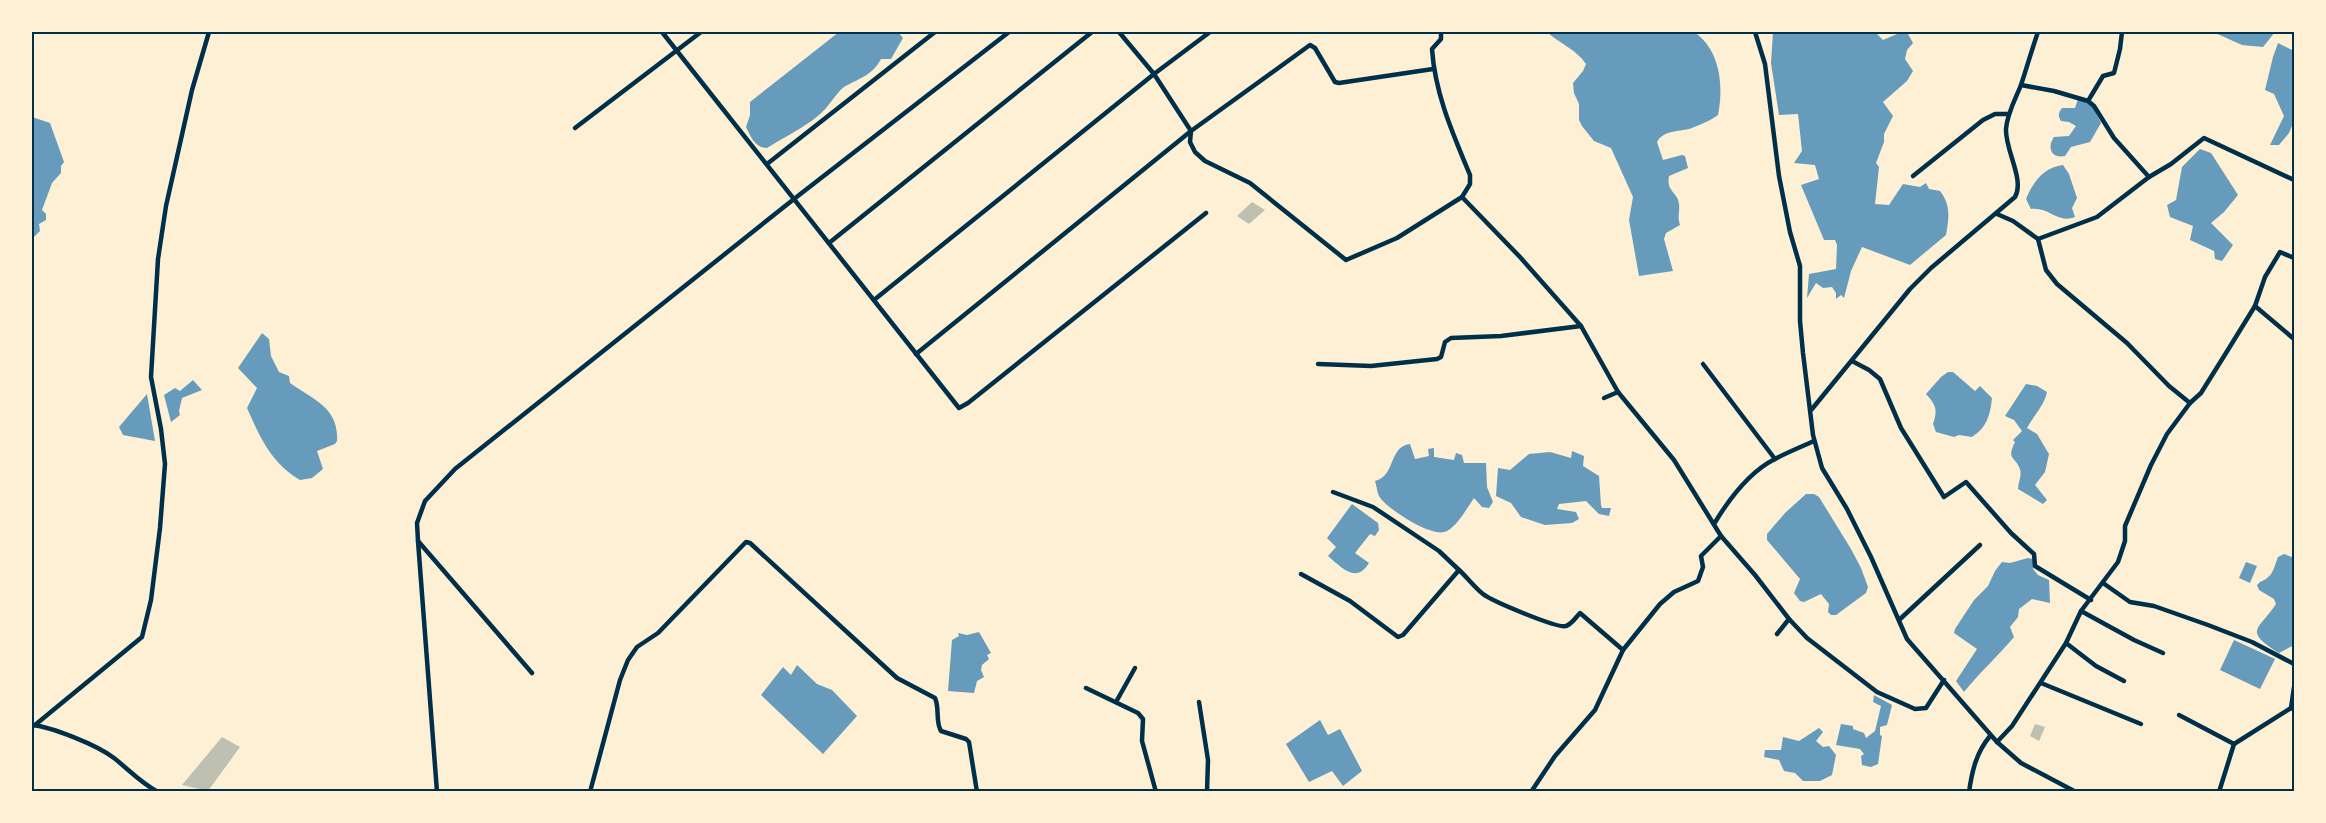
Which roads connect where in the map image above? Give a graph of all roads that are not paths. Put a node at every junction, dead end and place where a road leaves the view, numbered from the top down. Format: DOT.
graph roads {
  1 [pos="209,32"];
  2 [pos="662,32"];
  3 [pos="701,32"];
  4 [pos="935,32"];
  5 [pos="1009,32"];
  6 [pos="1092,32"];
  7 [pos="1119,32"];
  8 [pos="1210,32"];
  9 [pos="1441,32"];
  10 [pos="1755,32"];
  11 [pos="2038,32"];
  12 [pos="2122,32"];
  13 [pos="677,50"];
  14 [pos="1433,69"];
  15 [pos="1154,74"];
  16 [pos="2020,85"];
  17 [pos="2088,101"];
  18 [pos="2009,114"];
  19 [pos="575,128"];
  20 [pos="1191,131"];
  21 [pos="767,164"];
  22 [pos="1913,176"];
  23 [pos="2149,177"];
  24 [pos="2295,180"];
  25 [pos="1462,196"];
  26 [pos="794,199"];
  27 [pos="1206,213"];
  28 [pos="1997,214"];
  29 [pos="2038,239"];
  30 [pos="829,243"];
  31 [pos="2295,258"];
  32 [pos="874,300"];
  33 [pos="2255,306"];
  34 [pos="1581,326"];
  35 [pos="2295,339"];
  36 [pos="916,354"];
  37 [pos="1852,361"];
  38 [pos="1318,364"];
  39 [pos="1703,364"];
  40 [pos="1618,392"];
  41 [pos="1604,398"];
  42 [pos="2190,403"];
  43 [pos="1811,409"];
  44 [pos="1814,441"];
  45 [pos="1775,459"];
  46 [pos="1333,492"];
  47 [pos="1714,524"];
  48 [pos="1720,536"];
  49 [pos="418,541"];
  50 [pos="1980,545"];
  51 [pos="1460,570"];
  52 [pos="1301,574"];
  53 [pos="2103,583"];
  54 [pos="2091,600"];
  55 [pos="2082,610"];
  56 [pos="1789,619"];
  57 [pos="1899,620"];
  58 [pos="1777,634"];
  59 [pos="2066,643"];
  60 [pos="1623,650"];
  61 [pos="2163,653"];
  62 [pos="2295,664"];
  63 [pos="1135,668"];
  64 [pos="532,673"];
  65 [pos="1944,681"];
  66 [pos="2124,681"];
  67 [pos="2041,683"];
  68 [pos="2295,687"];
  69 [pos="1086,688"];
  70 [pos="1116,702"];
  71 [pos="1199,702"];
  72 [pos="2293,708"];
  73 [pos="2179,715"];
  74 [pos="2141,724"];
  75 [pos="33,725"];
  76 [pos="1990,736"];
  77 [pos="1997,742"];
  78 [pos="2234,744"];
  79 [pos="158,792"];
  80 [pos="438,792"];
  81 [pos="590,792"];
  82 [pos="977,792"];
  83 [pos="1156,792"];
  84 [pos="1208,792"];
  85 [pos="1531,792"];
  86 [pos="1969,792"];
  87 [pos="2076,792"];
  88 [pos="2219,792"];
  1 -- 75 [label="street"];
  2 -- 13 [label="street"];
  3 -- 13 [label="street"];
  4 -- 21 [label="street"];
  5 -- 26 [label="street"];
  6 -- 30 [label="street"];
  7 -- 15 [label="street"];
  8 -- 15 [label="street"];
  9 -- 14 [label="street"];
  10 -- 43 [label="street"];
  11 -- 16 [label="street"];
  12 -- 17 [label="street"];
  13 -- 19 [label="street"];
  13 -- 21 [label="street"];
  14 -- 20 [label="street"];
  14 -- 25 [label="street"];
  15 -- 20 [label="street"];
  15 -- 32 [label="street"];
  16 -- 17 [label="street"];
  16 -- 18 [label="street"];
  17 -- 23 [label="street"];
  18 -- 22 [label="street"];
  18 -- 28 [label="street"];
  20 -- 25 [label="street"];
  20 -- 36 [label="street"];
  21 -- 26 [label="street"];
  23 -- 24 [label="street"];
  23 -- 29 [label="street"];
  25 -- 34 [label="street"];
  26 -- 30 [label="street"];
  26 -- 49 [label="street"];
  27 -- 36 [label="street"];
  28 -- 29 [label="street"];
  28 -- 37 [label="street"];
  29 -- 42 [label="street"];
  30 -- 32 [label="street"];
  31 -- 33 [label="street"];
  32 -- 36 [label="street"];
  33 -- 35 [label="street"];
  33 -- 42 [label="street"];
  34 -- 38 [label="street"];
  34 -- 40 [label="street"];
  37 -- 43 [label="street"];
  37 -- 54 [label="street"];
  39 -- 45 [label="street"];
  40 -- 41 [label="street"];
  40 -- 47 [label="street"];
  42 -- 53 [label="street"];
  43 -- 44 [label="street"];
  44 -- 45 [label="street"];
  44 -- 57 [label="street"];
  45 -- 47 [label="street"];
  46 -- 51 [label="street"];
  47 -- 48 [label="street"];
  48 -- 56 [label="street"];
  48 -- 60 [label="street"];
  49 -- 64 [label="street"];
  49 -- 80 [label="street"];
  50 -- 57 [label="street"];
  51 -- 52 [label="street"];
  51 -- 60 [label="street"];
  53 -- 54 [label="street"];
  53 -- 62 [label="street"];
  54 -- 55 [label="street"];
  55 -- 59 [label="street"];
  55 -- 61 [label="street"];
  56 -- 58 [label="street"];
  56 -- 65 [label="street"];
  57 -- 65 [label="street"];
  59 -- 66 [label="street"];
  59 -- 67 [label="street"];
  60 -- 85 [label="street"];
  63 -- 70 [label="street"];
  65 -- 76 [label="street"];
  67 -- 74 [label="street"];
  67 -- 77 [label="street"];
  68 -- 72 [label="street"];
  69 -- 70 [label="street"];
  70 -- 83 [label="street"];
  71 -- 84 [label="street"];
  72 -- 78 [label="street"];
  73 -- 78 [label="street"];
  75 -- 79 [label="street"];
  76 -- 77 [label="street"];
  76 -- 86 [label="street"];
  77 -- 87 [label="street"];
  78 -- 88 [label="street"];
  81 -- 82 [label="street"];
}
